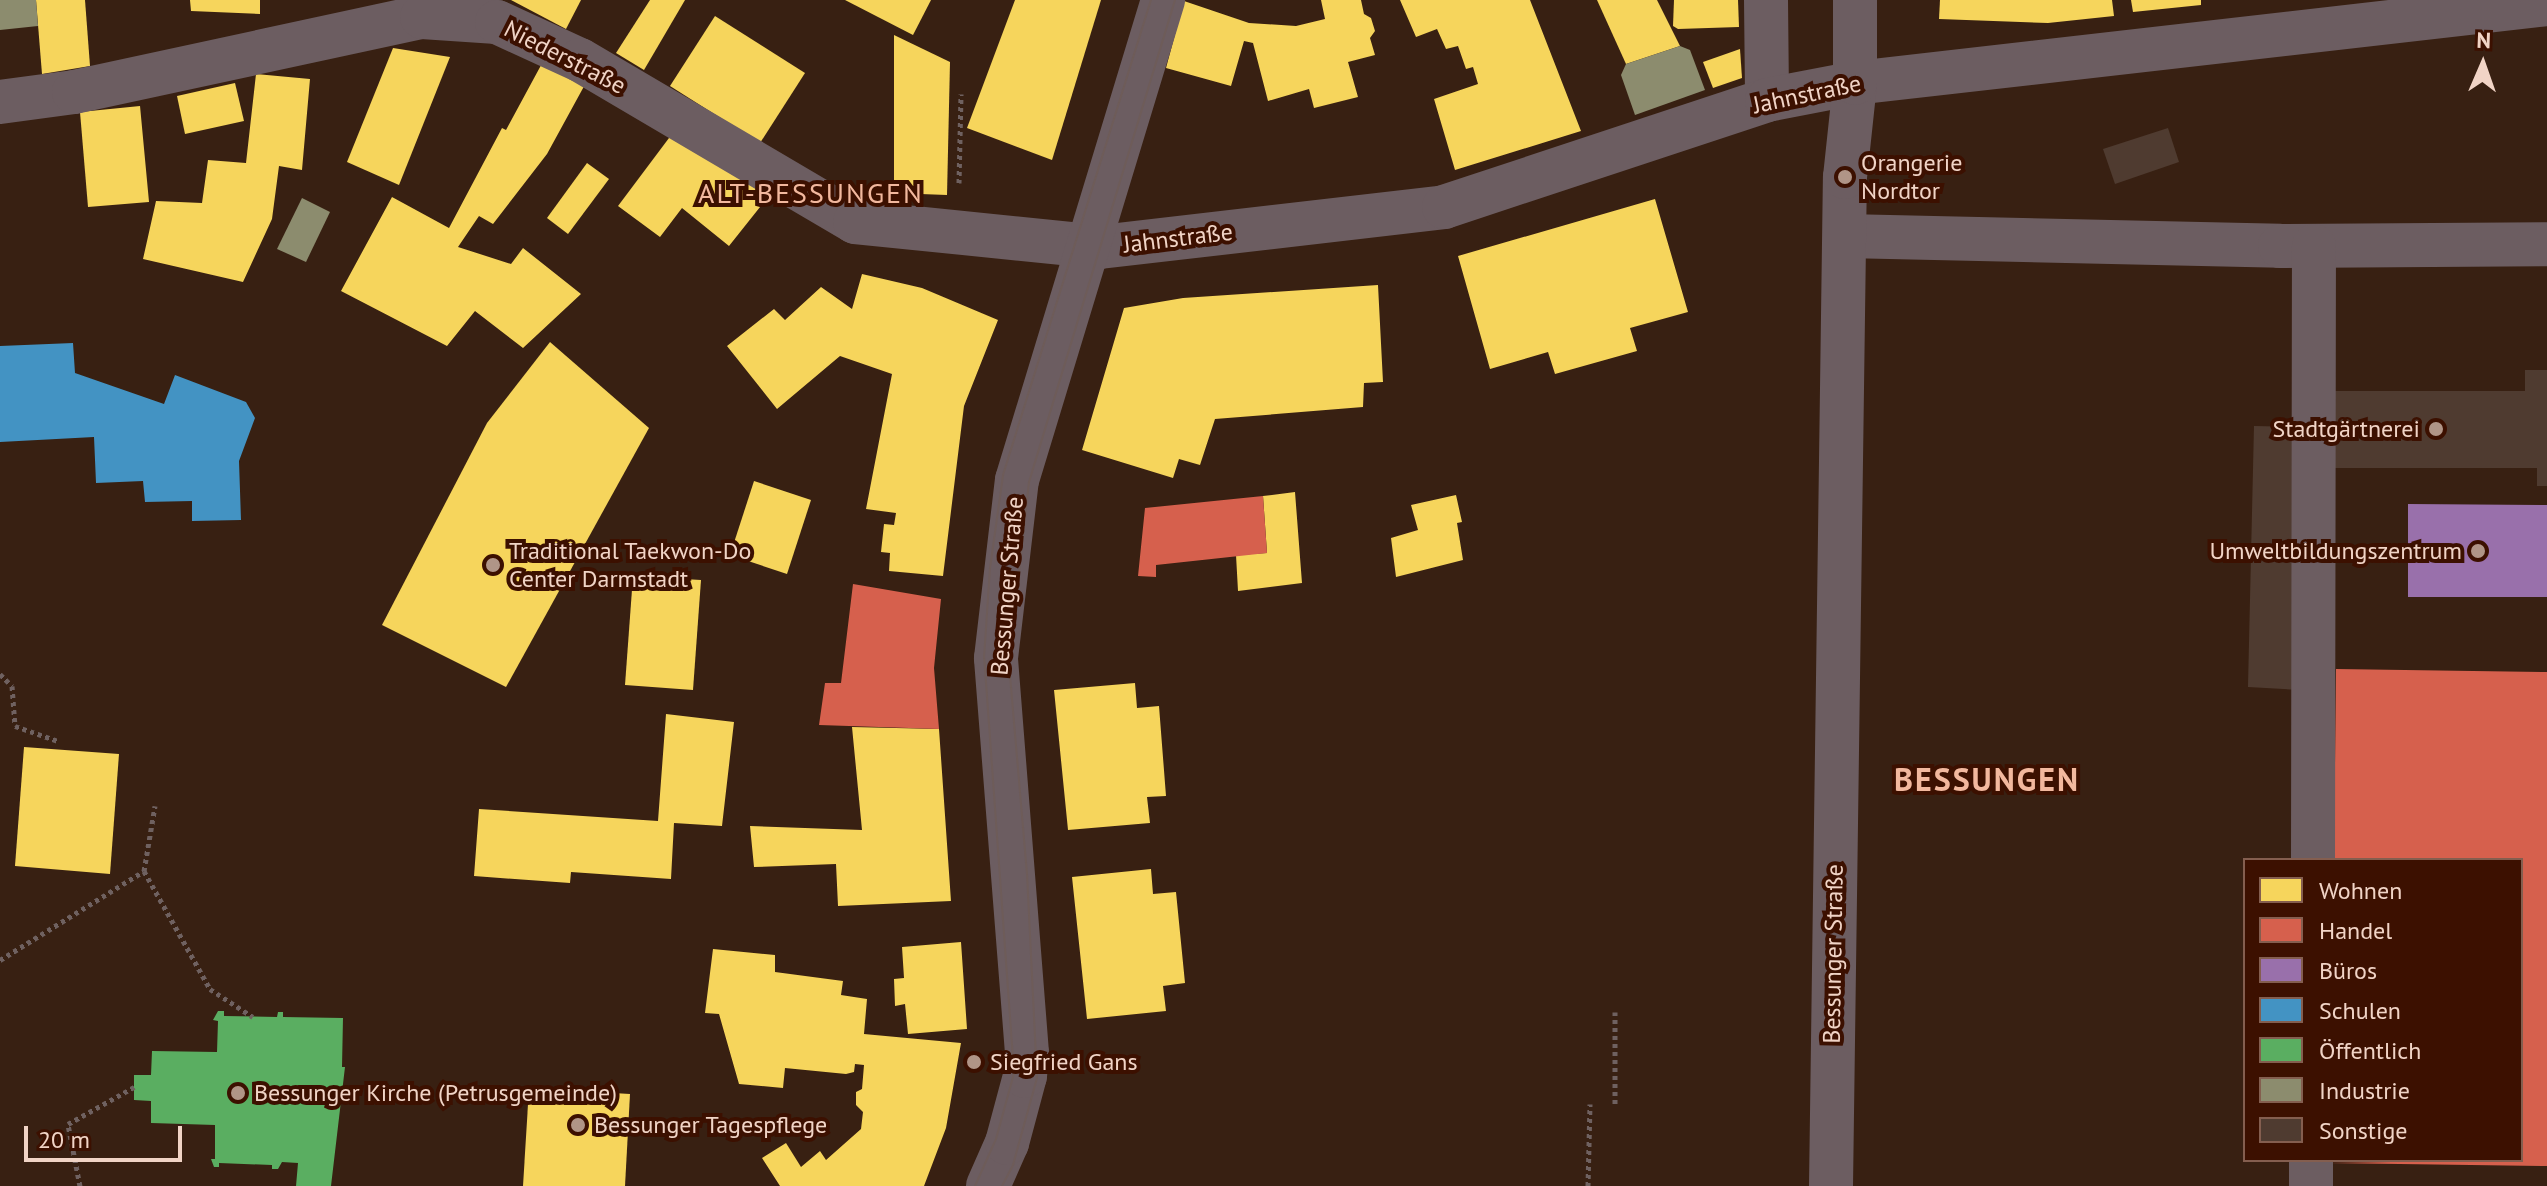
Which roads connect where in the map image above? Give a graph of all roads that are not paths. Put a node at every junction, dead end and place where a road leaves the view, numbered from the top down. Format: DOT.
graph roads {
  1 [pos="1163,0"];
  2 [pos="1766,0"];
  3 [pos="1855,0"];
  4 [pos="2545,3"];
  5 [pos="1855,83"];
  6 [pos="1767,100"];
  7 [pos="0,102"];
  8 [pos="1845,236"];
  9 [pos="2547,244"];
  10 [pos="1086,245"];
  11 [pos="2314,246"];
  12 [pos="2313,858"];
  13 [pos="2311,1162"];
  14 [pos="988,1186"];
  15 [pos="1831,1186"];
  16 [pos="2311,1186"];
  1 -- 10 [label="street, Bessunger Straße"];
  2 -- 6 [label="street"];
  3 -- 5 [label="street, Bessunger Straße"];
  4 -- 5 [label="street, Jahnstraße"];
  5 -- 6 [label="street, Jahnstraße"];
  5 -- 8 [label="street, Bessunger Straße"];
  6 -- 10 [label="street, Jahnstraße"];
  7 -- 10 [label="street, Niederstraße"];
  8 -- 11 [label="street"];
  8 -- 15 [label="street, Bessunger Straße"];
  9 -- 11 [label="street"];
  10 -- 14 [label="street, Bessunger Straße"];
  11 -- 12 [label="street"];
  13 -- 16 [label="street"];
}
